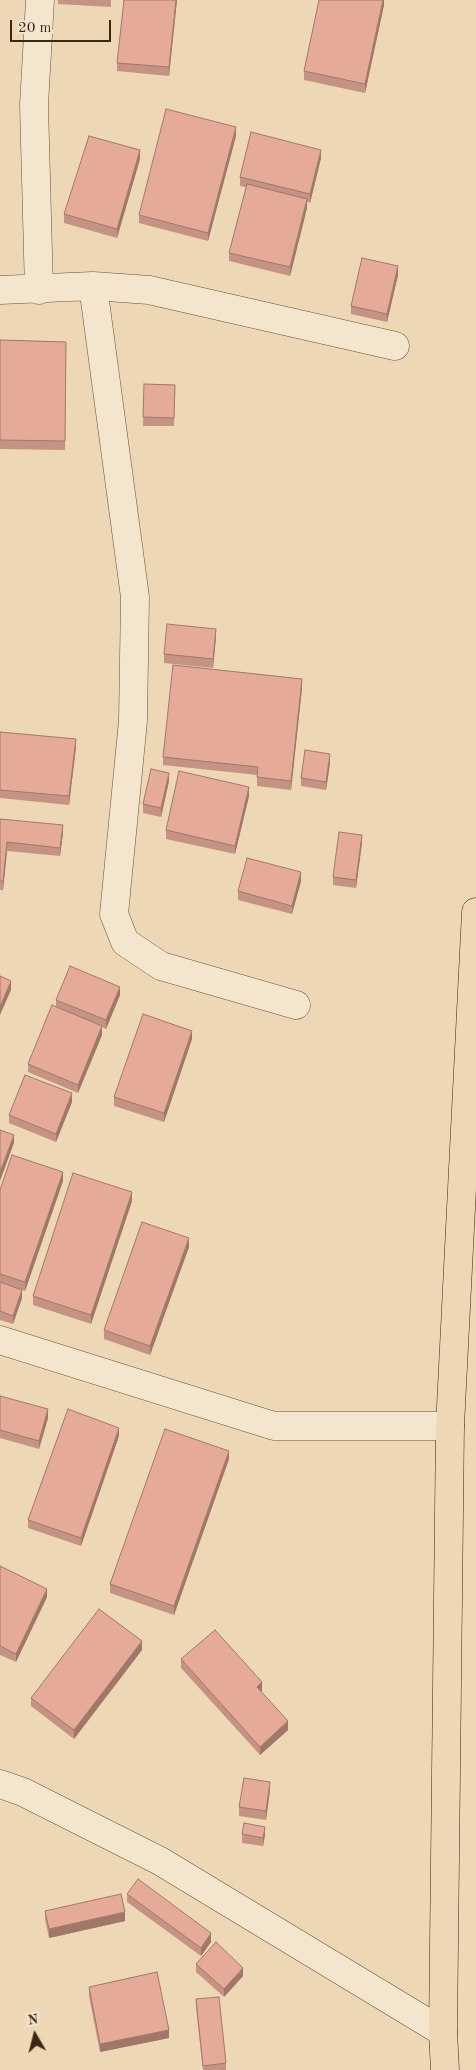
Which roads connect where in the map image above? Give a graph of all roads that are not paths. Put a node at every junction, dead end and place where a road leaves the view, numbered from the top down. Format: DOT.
graph roads {
  1 [pos="40,0"];
  2 [pos="93,286"];
  3 [pos="0,290"];
  4 [pos="39,290"];
  5 [pos="395,346"];
  6 [pos="476,912"];
  7 [pos="296,1005"];
  8 [pos="0,1340"];
  9 [pos="450,1426"];
  10 [pos="0,1784"];
  11 [pos="443,2032"];
  12 [pos="445,2070"];
  1 -- 4 [label="street"];
  2 -- 4 [label="street"];
  2 -- 5 [label="street"];
  2 -- 7 [label="street"];
  3 -- 4 [label="street"];
  6 -- 9 [label="highway"];
  8 -- 9 [label="street"];
  9 -- 11 [label="highway"];
  10 -- 11 [label="street"];
  11 -- 12 [label="highway"];
}
